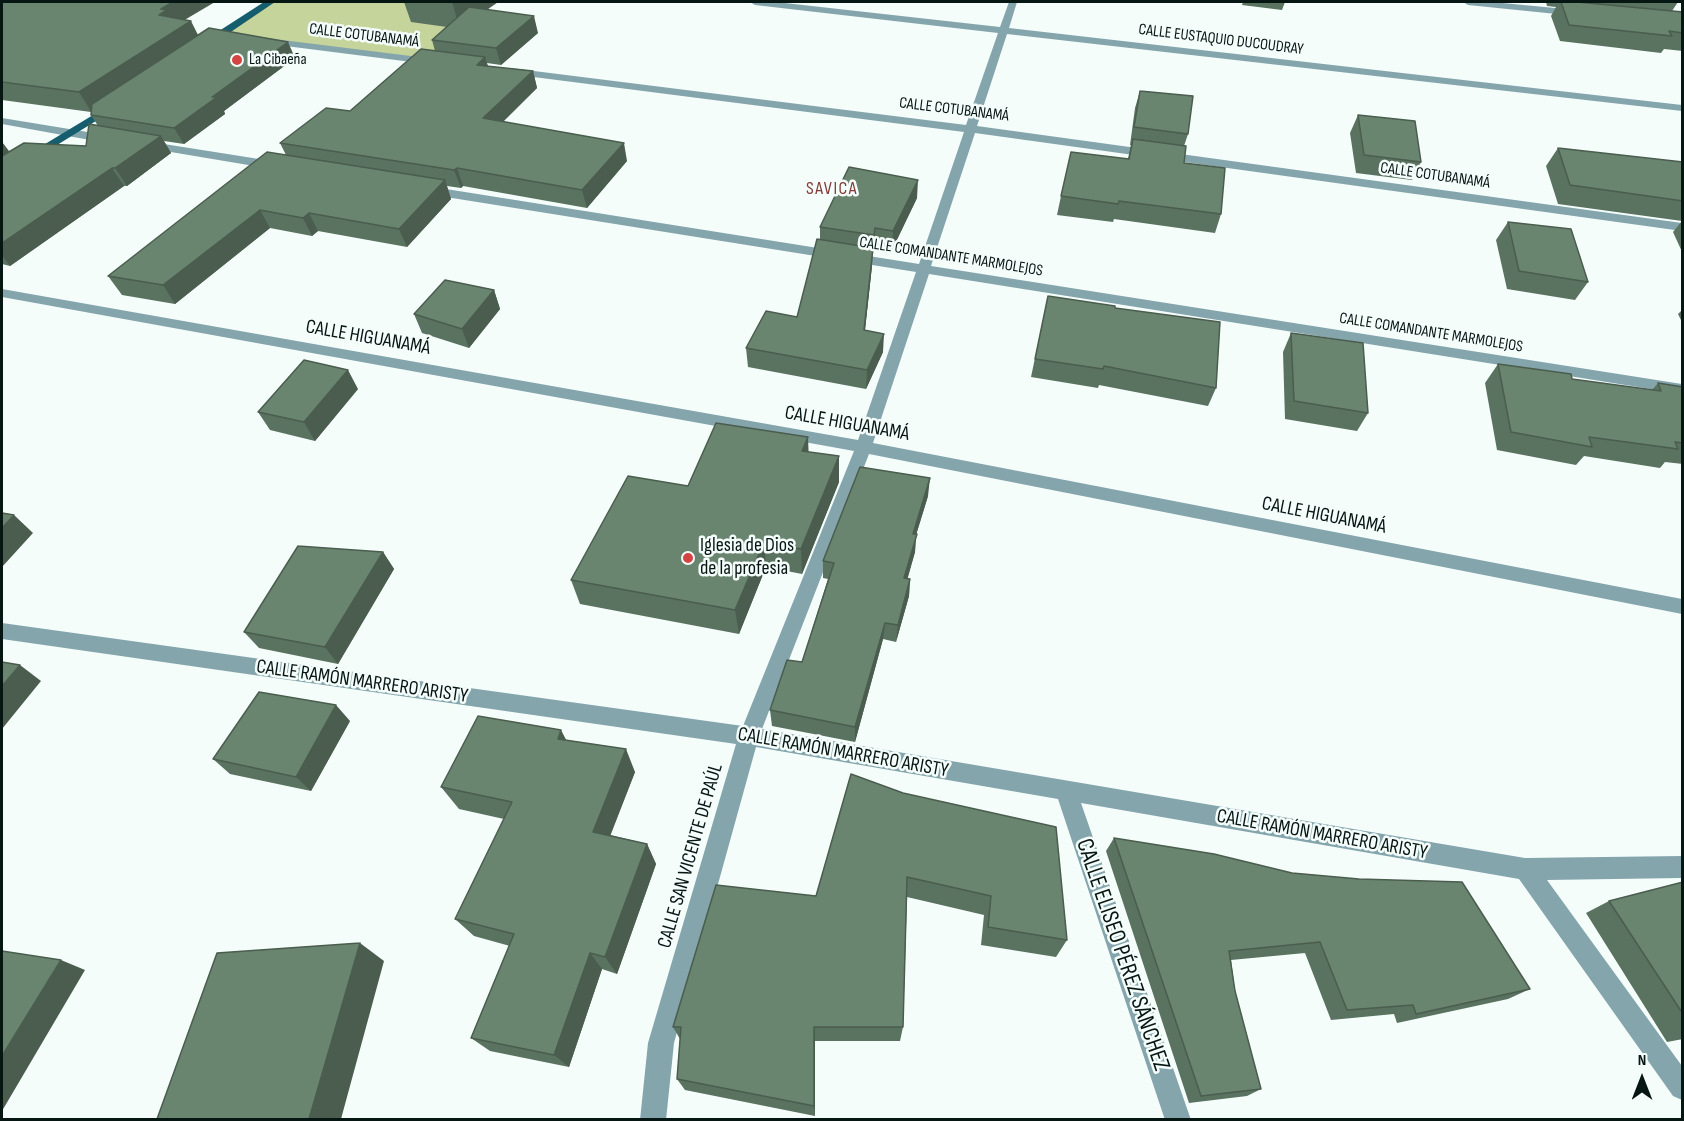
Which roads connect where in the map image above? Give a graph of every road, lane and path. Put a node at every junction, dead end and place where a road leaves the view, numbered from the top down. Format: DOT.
graph roads {
  1 [pos="270,2"];
  2 [pos="755,2"];
  3 [pos="1013,2"];
  4 [pos="1468,2"];
  5 [pos="1587,14"];
  6 [pos="1004,30"];
  7 [pos="220,35"];
  8 [pos="200,48"];
  9 [pos="453,64"];
  10 [pos="500,70"];
  11 [pos="121,100"];
  12 [pos="1683,108"];
  13 [pos="2,121"];
  14 [pos="970,129"];
  15 [pos="72,133"];
  16 [pos="297,169"];
  17 [pos="2,175"];
  18 [pos="415,188"];
  19 [pos="1683,227"];
  20 [pos="924,270"];
  21 [pos="2,293"];
  22 [pos="1683,389"];
  23 [pos="864,447"];
  24 [pos="1683,607"];
  25 [pos="2,631"];
  26 [pos="749,736"];
  27 [pos="1066,791"];
  28 [pos="1683,867"];
  29 [pos="1524,869"];
  30 [pos="1683,1087"];
  31 [pos="653,1119"];
  32 [pos="1178,1119"];
  1 -- 7 [label="main road"];
  2 -- 6 [label="street, CALLE EUSTAQUIO DUCOUDRAY"];
  3 -- 6 [label="street, CALLE SAN VICENTE DE PAÚL"];
  4 -- 5 [label="street"];
  6 -- 12 [label="street, CALLE EUSTAQUIO DUCOUDRAY"];
  6 -- 14 [label="street, CALLE SAN VICENTE DE PAÚL"];
  7 -- 8 [label="main road"];
  7 -- 9 [label="street, CALLE COTUBANAMÁ"];
  10 -- 14 [label="street, CALLE COTUBANAMÁ"];
  11 -- 15 [label="main road"];
  13 -- 15 [label="street"];
  14 -- 19 [label="street, CALLE COTUBANAMÁ"];
  14 -- 20 [label="street, CALLE SAN VICENTE DE PAÚL"];
  15 -- 16 [label="street"];
  15 -- 17 [label="main road"];
  18 -- 20 [label="street, CALLE COMANDANTE MARMOLEJOS"];
  20 -- 22 [label="street, CALLE COMANDANTE MARMOLEJOS"];
  20 -- 23 [label="street, CALLE SAN VICENTE DE PAÚL"];
  21 -- 23 [label="street, CALLE HIGUANAMÁ"];
  23 -- 24 [label="street, CALLE HIGUANAMÁ"];
  23 -- 26 [label="street, CALLE SAN VICENTE DE PAÚL"];
  25 -- 26 [label="street, CALLE RAMÓN MARRERO ARISTY"];
  26 -- 27 [label="street, CALLE RAMÓN MARRERO ARISTY"];
  26 -- 31 [label="street, CALLE SAN VICENTE DE PAÚL"];
  27 -- 29 [label="street, CALLE RAMÓN MARRERO ARISTY"];
  27 -- 32 [label="street, CALLE ELISEO PÉREZ SÁNCHEZ"];
  28 -- 29 [label="street, CALLE RAMÓN MARRERO ARISTY"];
  29 -- 30 [label="street"];
}
